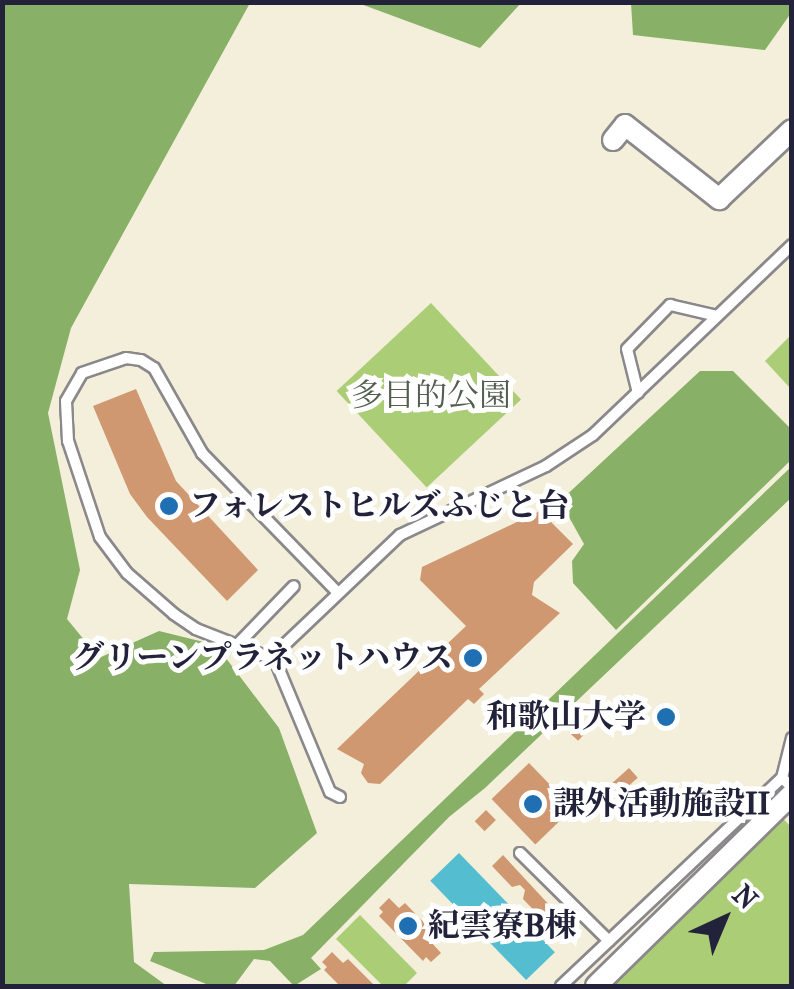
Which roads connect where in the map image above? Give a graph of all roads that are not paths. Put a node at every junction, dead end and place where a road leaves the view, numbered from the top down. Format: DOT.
graph roads {
  1 [pos="792,130"];
  2 [pos="612,140"];
  3 [pos="792,244"];
  4 [pos="717,316"];
  5 [pos="638,393"];
  6 [pos="294,586"];
  7 [pos="338,593"];
  8 [pos="236,646"];
  9 [pos="275,660"];
  10 [pos="792,738"];
  11 [pos="788,786"];
  12 [pos="340,796"];
  13 [pos="520,853"];
  14 [pos="609,941"];
  15 [pos="561,986"];
  16 [pos="596,986"];
  1 -- 2 [label="street"];
  3 -- 4 [label="lane"];
  4 -- 5 [label="lane"];
  4 -- 5 [label="lane"];
  5 -- 7 [label="lane"];
  6 -- 8 [label="lane"];
  7 -- 8 [label="lane"];
  7 -- 9 [label="lane"];
  8 -- 9 [label="lane"];
  9 -- 12 [label="lane"];
  10 -- 11 [label="lane"];
  11 -- 14 [label="lane"];
  11 -- 16 [label="street"];
  13 -- 14 [label="lane"];
  14 -- 15 [label="lane"];
}
